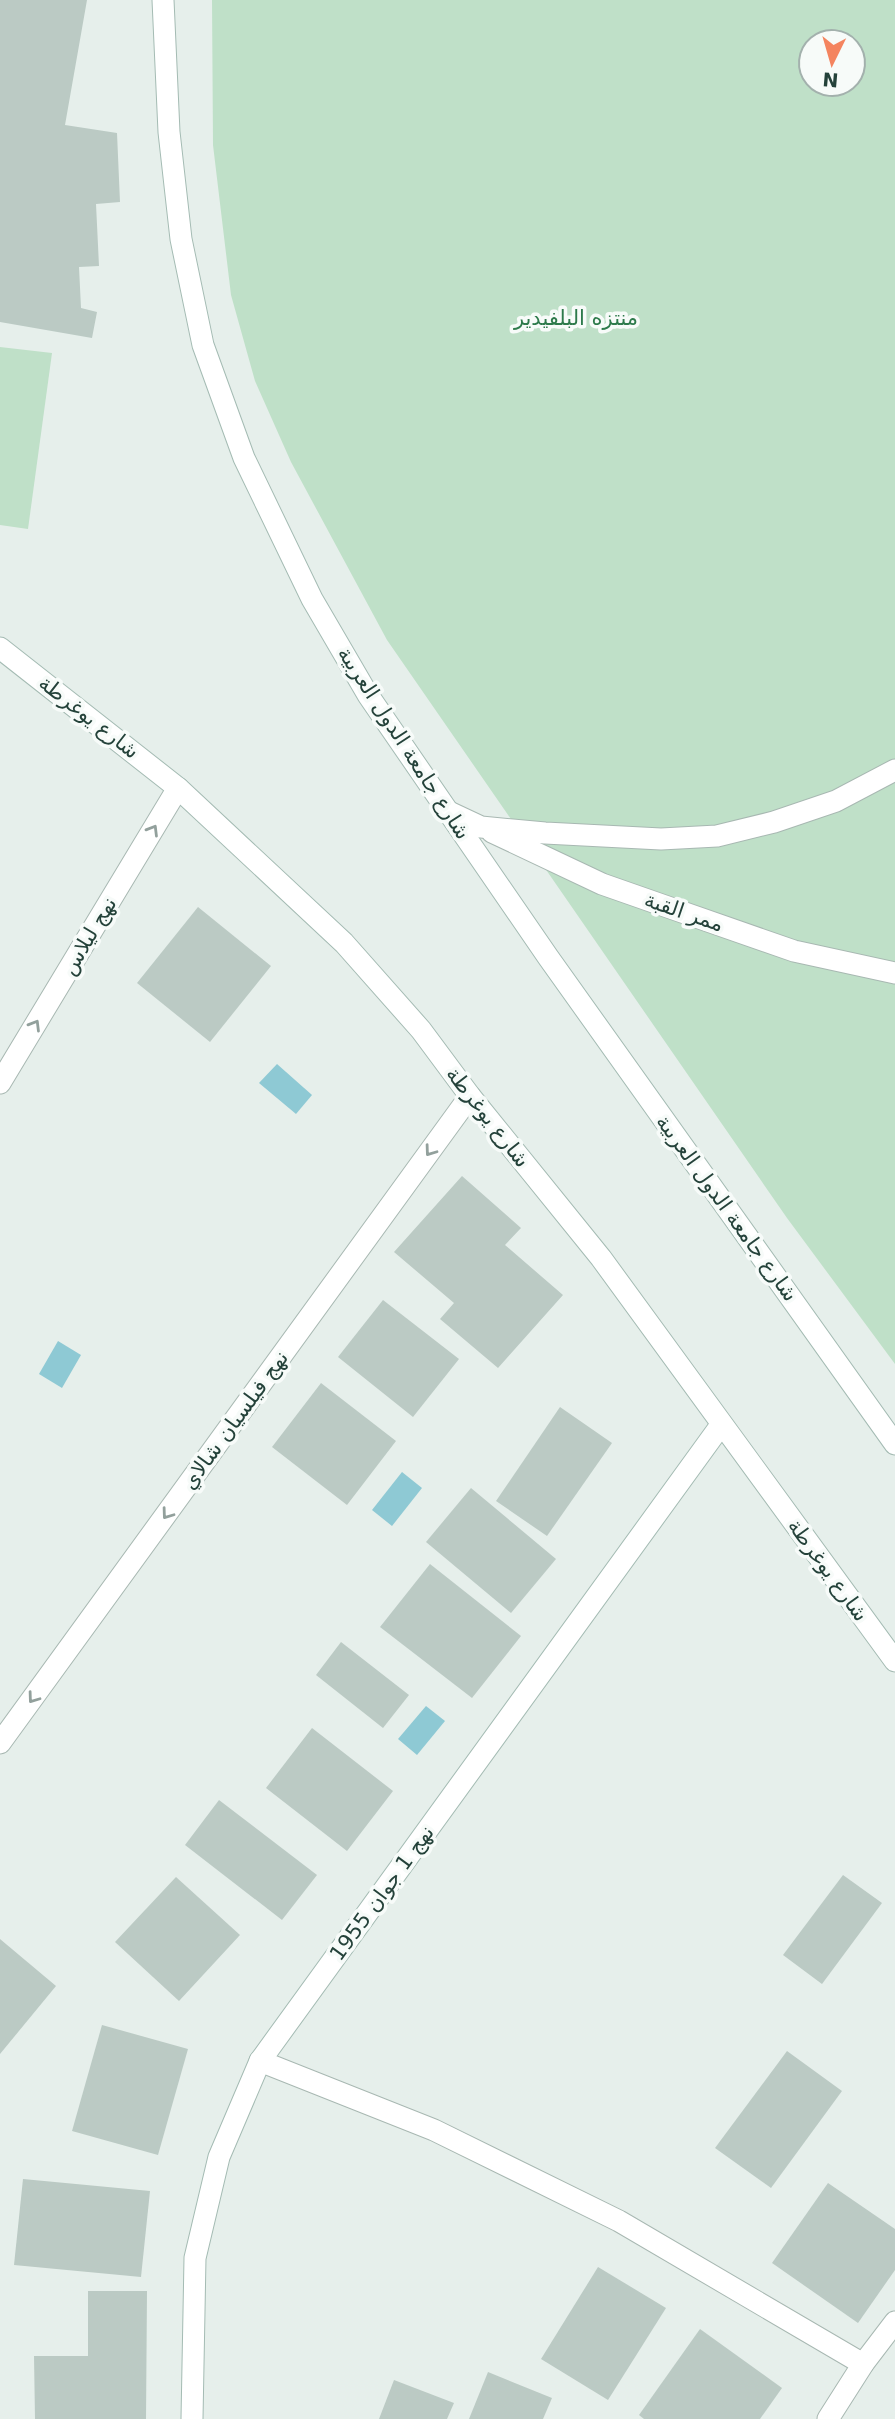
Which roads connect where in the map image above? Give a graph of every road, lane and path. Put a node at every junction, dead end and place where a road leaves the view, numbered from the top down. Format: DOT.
graph roads {
  1 [pos="163,0"];
  2 [pos="0,648"];
  3 [pos="895,770"];
  4 [pos="178,788"];
  5 [pos="449,812"];
  6 [pos="481,827"];
  7 [pos="895,973"];
  8 [pos="0,1083"];
  9 [pos="470,1096"];
  10 [pos="860,1394"];
  11 [pos="721,1425"];
  12 [pos="895,1430"];
  13 [pos="895,1444"];
  14 [pos="895,1661"];
  15 [pos="0,1743"];
  16 [pos="260,2061"];
  17 [pos="895,2322"];
  18 [pos="863,2364"];
  19 [pos="192,2419"];
  20 [pos="828,2419"];
  1 -- 5 [label="street, شارع جامعة الدول العربية"];
  2 -- 4 [label="street, شارع يوغرطة"];
  3 -- 6 [label="street, ممر القبة"];
  8 -- 4 [label="street, نهج ليلاس, one-way"];
  4 -- 9 [label="street, شارع يوغرطة"];
  5 -- 6 [label="street, ممر القبة"];
  5 -- 10 [label="street, شارع جامعة الدول العربية"];
  6 -- 7 [label="street, ممر القبة"];
  9 -- 11 [label="street, شارع يوغرطة"];
  9 -- 15 [label="street, نهج فيلسيان شالاي, one-way"];
  10 -- 12 [label="street, شارع جامعة الدول العربية"];
  10 -- 13 [label="street, شارع جامعة الدول العربية"];
  11 -- 14 [label="street, شارع يوغرطة"];
  11 -- 16 [label="street, نهج 1 جوان 1955"];
  16 -- 18 [label="street"];
  16 -- 19 [label="street, نهج 1 جوان 1955"];
  17 -- 18 [label="street"];
  18 -- 20 [label="street"];
}
